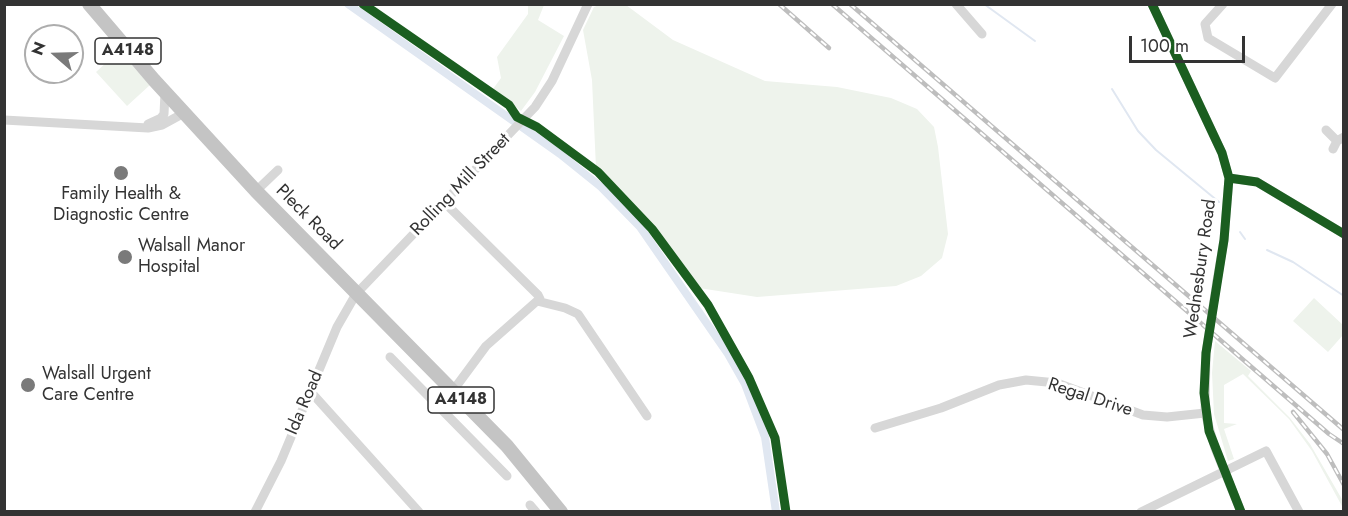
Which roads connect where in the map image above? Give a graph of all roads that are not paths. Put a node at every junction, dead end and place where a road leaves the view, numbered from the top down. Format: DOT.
graph roads {
  1 [pos="588,4"];
  2 [pos="956,4"];
  3 [pos="1152,4"];
  4 [pos="1223,4"];
  5 [pos="1332,4"];
  6 [pos="89,6"];
  7 [pos="982,34"];
  8 [pos="165,93"];
  9 [pos="184,113"];
  10 [pos="4,120"];
  11 [pos="143,126"];
  12 [pos="1326,130"];
  13 [pos="1338,143"];
  14 [pos="278,170"];
  15 [pos="1229,178"];
  16 [pos="256,191"];
  17 [pos="445,203"];
  18 [pos="1344,234"];
  19 [pos="356,294"];
  20 [pos="537,302"];
  21 [pos="390,357"];
  22 [pos="402,369"];
  23 [pos="393,377"];
  24 [pos="310,391"];
  25 [pos="452,392"];
  26 [pos="1205,412"];
  27 [pos="648,416"];
  28 [pos="875,428"];
  29 [pos="507,446"];
  30 [pos="492,461"];
  31 [pos="1223,471"];
  32 [pos="507,476"];
  33 [pos="255,512"];
  34 [pos="419,512"];
  35 [pos="561,512"];
  36 [pos="1141,512"];
  37 [pos="1241,512"];
  38 [pos="1299,512"];
  1 -- 17 [label="street, Rolling Mill Street"];
  2 -- 7 [label="street"];
  3 -- 15 [label="street, Wednesbury Road"];
  4 -- 5 [label="street"];
  6 -- 8 [label="highway, Pleck Road / A4148"];
  8 -- 9 [label="highway, Pleck Road / A4148"];
  8 -- 11 [label="street"];
  9 -- 11 [label="street"];
  9 -- 16 [label="highway, Pleck Road / A4148"];
  10 -- 11 [label="street"];
  12 -- 13 [label="street"];
  14 -- 16 [label="street"];
  15 -- 18 [label="street"];
  15 -- 26 [label="street, Wednesbury Road, bridge"];
  16 -- 19 [label="highway, Pleck Road / A4148"];
  17 -- 19 [label="street, Rolling Mill Street"];
  17 -- 20 [label="street"];
  19 -- 24 [label="street, Ida Road"];
  19 -- 25 [label="highway, Pleck Road / A4148"];
  20 -- 25 [label="street"];
  20 -- 27 [label="street"];
  21 -- 22 [label="street"];
  22 -- 23 [label="street"];
  22 -- 30 [label="street"];
  24 -- 33 [label="street, Ida Road"];
  24 -- 34 [label="street"];
  25 -- 29 [label="highway, Pleck Road / A4148"];
  26 -- 28 [label="street, Regal Drive"];
  26 -- 31 [label="street, Wednesbury Road"];
  29 -- 30 [label="street"];
  29 -- 35 [label="highway, Pleck Road / A4148"];
  30 -- 32 [label="street"];
  31 -- 36 [label="street"];
  31 -- 37 [label="street, Wednesbury Road"];
  31 -- 38 [label="street"];
}
